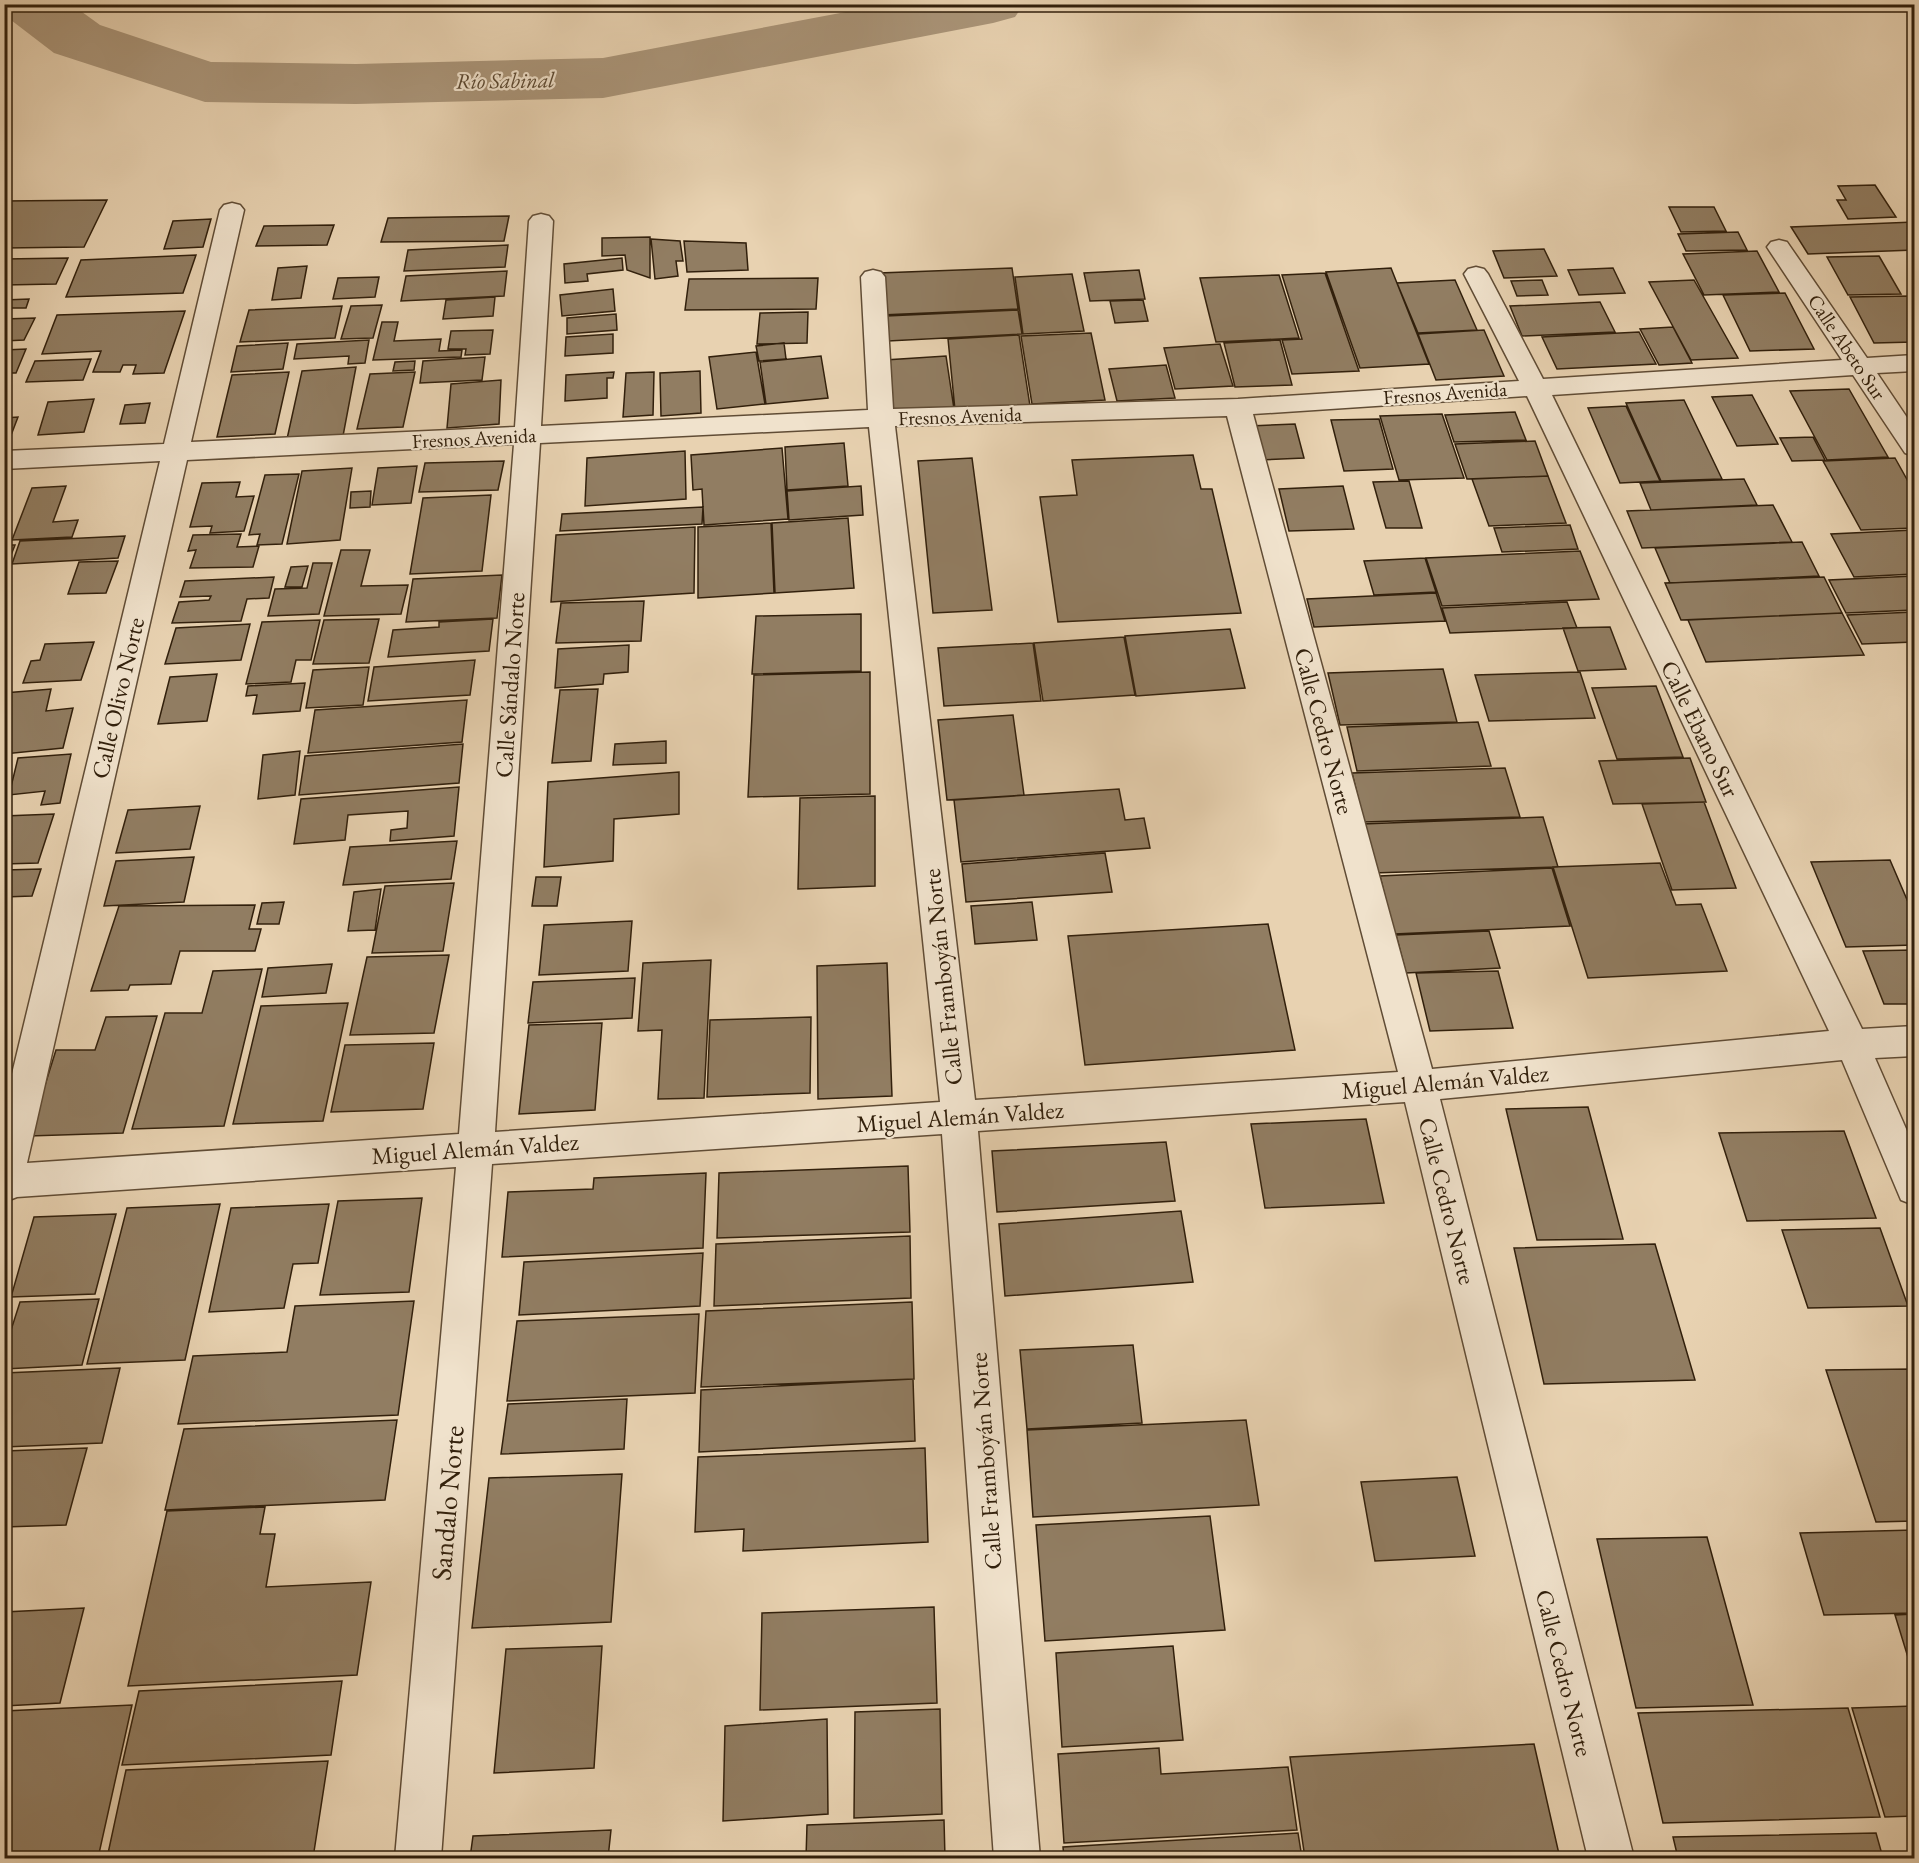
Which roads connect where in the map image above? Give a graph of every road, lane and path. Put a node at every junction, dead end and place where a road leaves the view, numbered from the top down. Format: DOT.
graph roads {
  1 [pos="232,210"];
  2 [pos="541,221"];
  3 [pos="1779,247"];
  4 [pos="1476,274"];
  5 [pos="873,277"];
  6 [pos="1914,363"];
  7 [pos="1861,366"];
  8 [pos="1535,387"];
  9 [pos="1238,407"];
  10 [pos="881,418"];
  11 [pos="528,435"];
  12 [pos="1914,447"];
  13 [pos="174,453"];
  14 [pos="4,460"];
  15 [pos="1914,1041"];
  16 [pos="1852,1044"];
  17 [pos="1419,1086"];
  18 [pos="959,1117"];
  19 [pos="476,1148"];
  20 [pos="5,1182"];
  21 [pos="1914,1188"];
  22 [pos="418,1858"];
  23 [pos="1017,1858"];
  24 [pos="1611,1858"];
  1 -- 13 [label="street, Calle Olivo Norte"];
  2 -- 11 [label="street, Calle Sándalo Norte"];
  3 -- 7 [label="street, Calle Abeto Sur"];
  4 -- 8 [label="street, Calle Ebano Sur"];
  5 -- 10 [label="street, Calle Framboyán Norte"];
  6 -- 7 [label="street, Fresnos Avenida"];
  7 -- 8 [label="street, Fresnos Avenida"];
  7 -- 12 [label="street, Calle Abeto Sur"];
  8 -- 9 [label="street, Fresnos Avenida"];
  8 -- 16 [label="street, Calle Ebano Sur"];
  9 -- 10 [label="street, Fresnos Avenida"];
  9 -- 17 [label="street, Calle Cedro Norte"];
  10 -- 11 [label="street, Fresnos Avenida"];
  10 -- 18 [label="street, Calle Framboyán Norte"];
  11 -- 13 [label="street, Fresnos Avenida"];
  11 -- 19 [label="street, Calle Sándalo Norte"];
  13 -- 14 [label="street, Fresnos Avenida"];
  13 -- 20 [label="street, Calle Olivo Norte"];
  15 -- 16 [label="street, Miguel Alemán Valdez"];
  16 -- 17 [label="street, Miguel Alemán Valdez"];
  16 -- 21 [label="street, Calle Ebano Sur"];
  17 -- 18 [label="street, Miguel Alemán Valdez"];
  17 -- 24 [label="street, Calle Cedro Norte"];
  18 -- 19 [label="street, Miguel Alemán Valdez"];
  18 -- 23 [label="street, Calle Framboyán Norte"];
  19 -- 20 [label="street, Miguel Alemán Valdez"];
  19 -- 22 [label="street, Sandalo Norte"];
}
